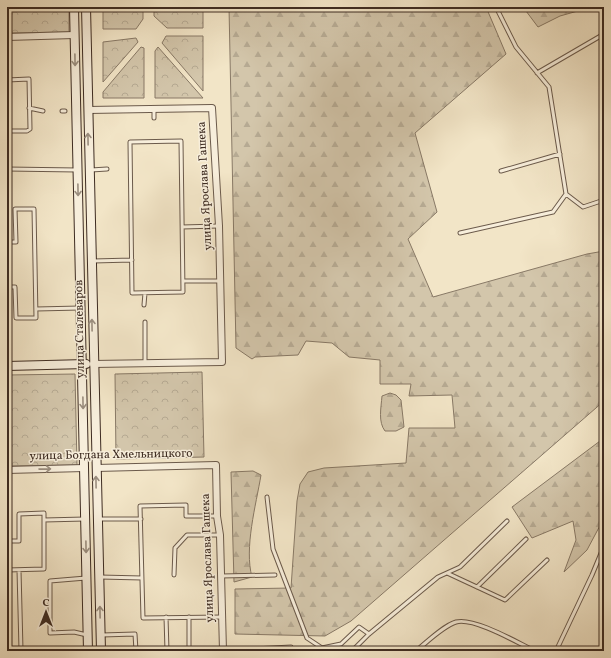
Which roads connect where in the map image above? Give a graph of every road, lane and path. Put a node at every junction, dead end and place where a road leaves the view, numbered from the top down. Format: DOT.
graph roads {
  1 [pos="74,7"];
  2 [pos="86,7"];
  3 [pos="496,7"];
  4 [pos="604,34"];
  5 [pos="74,35"];
  6 [pos="7,37"];
  7 [pos="537,72"];
  8 [pos="7,80"];
  9 [pos="29,108"];
  10 [pos="154,109"];
  11 [pos="88,110"];
  12 [pos="43,111"];
  13 [pos="154,118"];
  14 [pos="7,131"];
  15 [pos="155,136"];
  16 [pos="155,141"];
  17 [pos="560,154"];
  18 [pos="7,169"];
  19 [pos="124,169"];
  20 [pos="130,169"];
  21 [pos="77,170"];
  22 [pos="89,170"];
  23 [pos="107,170"];
  24 [pos="501,171"];
  25 [pos="566,194"];
  26 [pos="604,200"];
  27 [pos="219,226"];
  28 [pos="182,227"];
  29 [pos="460,234"];
  30 [pos="7,242"];
  31 [pos="132,260"];
  32 [pos="91,261"];
  33 [pos="183,281"];
  34 [pos="221,281"];
  35 [pos="7,287"];
  36 [pos="145,293"];
  37 [pos="144,305"];
  38 [pos="80,308"];
  39 [pos="36,309"];
  40 [pos="144,322"];
  41 [pos="82,364"];
  42 [pos="93,364"];
  43 [pos="145,364"];
  44 [pos="7,366"];
  45 [pos="216,465"];
  46 [pos="84,468"];
  47 [pos="96,468"];
  48 [pos="7,470"];
  49 [pos="267,497"];
  50 [pos="217,516"];
  51 [pos="85,519"];
  52 [pos="97,519"];
  53 [pos="141,519"];
  54 [pos="44,520"];
  55 [pos="506,521"];
  56 [pos="220,535"];
  57 [pos="7,540"];
  58 [pos="526,540"];
  59 [pos="604,546"];
  60 [pos="547,560"];
  61 [pos="7,570"];
  62 [pos="19,570"];
  63 [pos="447,573"];
  64 [pos="174,575"];
  65 [pos="275,575"];
  66 [pos="221,576"];
  67 [pos="86,578"];
  68 [pos="99,578"];
  69 [pos="142,578"];
  70 [pos="478,587"];
  71 [pos="166,617"];
  72 [pos="189,617"];
  73 [pos="222,617"];
  74 [pos="369,634"];
  75 [pos="88,635"];
  76 [pos="100,635"];
  77 [pos="291,647"];
  78 [pos="46,651"];
  79 [pos="88,651"];
  80 [pos="101,651"];
  81 [pos="136,651"];
  82 [pos="167,651"];
  83 [pos="189,651"];
  84 [pos="223,651"];
  85 [pos="254,651"];
  86 [pos="352,651"];
  87 [pos="416,651"];
  88 [pos="535,651"];
  89 [pos="556,651"];
  1 -- 5 [label="main road, улица Сталеваров"];
  2 -- 11 [label="main road, улица Сталеваров"];
  3 -- 7 [label="lane"];
  4 -- 7 [label="lane"];
  5 -- 6 [label="street"];
  5 -- 21 [label="main road, улица Сталеваров, one-way"];
  7 -- 17 [label="lane"];
  8 -- 9 [label="lane"];
  9 -- 12 [label="lane"];
  9 -- 14 [label="lane"];
  10 -- 11 [label="street, улица Ярослава Гашека"];
  10 -- 13 [label="lane"];
  10 -- 27 [label="street, улица Ярослава Гашека"];
  22 -- 11 [label="main road, улица Сталеваров, one-way"];
  15 -- 16 [label="lane"];
  16 -- 20 [label="lane"];
  16 -- 28 [label="lane"];
  17 -- 24 [label="lane"];
  17 -- 25 [label="lane"];
  18 -- 21 [label="lane"];
  19 -- 20 [label="lane"];
  20 -- 31 [label="lane"];
  21 -- 38 [label="main road, улица Сталеваров, one-way"];
  22 -- 23 [label="lane"];
  22 -- 32 [label="main road, улица Сталеваров"];
  25 -- 26 [label="lane"];
  25 -- 29 [label="lane"];
  27 -- 28 [label="lane"];
  27 -- 34 [label="street, улица Ярослава Гашека"];
  28 -- 33 [label="lane"];
  30 -- 39 [label="lane"];
  31 -- 32 [label="lane"];
  31 -- 36 [label="lane"];
  42 -- 32 [label="main road, улица Сталеваров, one-way"];
  33 -- 34 [label="lane"];
  33 -- 36 [label="lane"];
  34 -- 43 [label="street, улица Ярослава Гашека"];
  35 -- 39 [label="lane"];
  36 -- 37 [label="lane"];
  38 -- 39 [label="lane"];
  38 -- 41 [label="main road, улица Сталеваров"];
  40 -- 43 [label="lane"];
  41 -- 42 [label="main road"];
  41 -- 44 [label="main road"];
  41 -- 46 [label="main road, улица Сталеваров, one-way"];
  42 -- 43 [label="street"];
  42 -- 47 [label="main road, улица Сталеваров"];
  45 -- 47 [label="street, улица Богдана Хмельницкого"];
  45 -- 50 [label="street, улица Ярослава Гашека"];
  46 -- 47 [label="main road, улица Богдана Хмельницкого"];
  48 -- 46 [label="street, улица Богдана Хмельницкого, one-way"];
  46 -- 51 [label="main road, улица Сталеваров"];
  52 -- 47 [label="main road, улица Сталеваров, one-way"];
  49 -- 74 [label="lane"];
  50 -- 53 [label="lane"];
  50 -- 56 [label="street, улица Ярослава Гашека"];
  51 -- 54 [label="lane"];
  51 -- 67 [label="main road, улица Сталеваров, one-way"];
  52 -- 53 [label="lane"];
  52 -- 68 [label="main road, улица Сталеваров"];
  53 -- 69 [label="lane"];
  54 -- 57 [label="lane"];
  54 -- 62 [label="lane"];
  55 -- 63 [label="lane"];
  56 -- 64 [label="lane"];
  56 -- 66 [label="street, улица Ярослава Гашека"];
  58 -- 70 [label="lane"];
  59 -- 89 [label="lane"];
  60 -- 70 [label="lane"];
  61 -- 62 [label="lane"];
  62 -- 78 [label="lane"];
  63 -- 70 [label="lane"];
  63 -- 74 [label="lane"];
  65 -- 66 [label="lane"];
  66 -- 73 [label="street, улица Ярослава Гашека"];
  67 -- 75 [label="main road, улица Сталеваров"];
  67 -- 75 [label="lane"];
  68 -- 69 [label="lane"];
  76 -- 68 [label="main road, улица Сталеваров, one-way"];
  69 -- 71 [label="lane"];
  71 -- 72 [label="lane"];
  71 -- 82 [label="lane"];
  72 -- 73 [label="lane"];
  72 -- 83 [label="lane"];
  73 -- 84 [label="street, улица Ярослава Гашека"];
  74 -- 86 [label="lane"];
  75 -- 79 [label="main road, улица Сталеваров"];
  76 -- 80 [label="main road, улица Сталеваров"];
  76 -- 81 [label="lane"];
  77 -- 85 [label="lane"];
  87 -- 88 [label="lane"];
}
